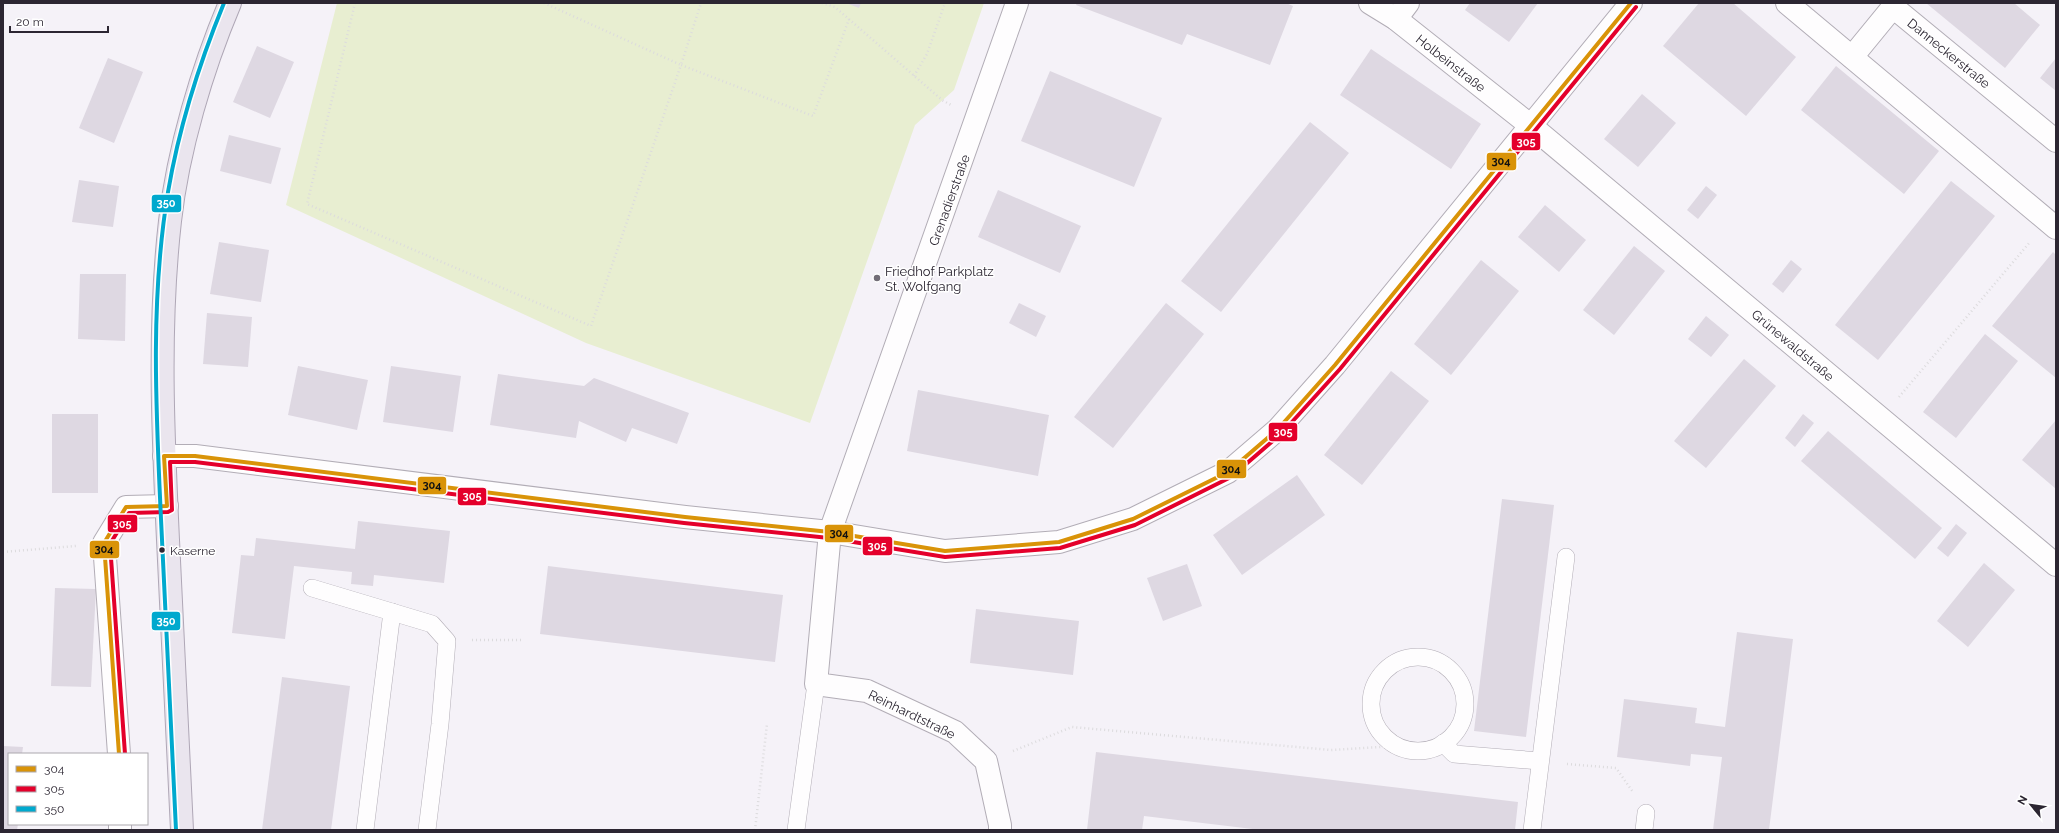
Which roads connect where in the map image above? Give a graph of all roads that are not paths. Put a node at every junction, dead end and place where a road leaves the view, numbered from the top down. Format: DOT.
graph roads {
  1 [pos="230,3"];
  2 [pos="1017,3"];
  3 [pos="1370,3"];
  4 [pos="1631,3"];
  5 [pos="1787,3"];
  6 [pos="1402,11"];
  7 [pos="1852,57"];
  8 [pos="1530,125"];
  9 [pos="2056,141"];
  10 [pos="2052,225"];
  11 [pos="164,456"];
  12 [pos="167,506"];
  13 [pos="830,532"];
  14 [pos="1566,557"];
  15 [pos="2056,565"];
  16 [pos="312,588"];
  17 [pos="392,612"];
  18 [pos="816,684"];
  19 [pos="1443,743"];
  20 [pos="119,753"];
  21 [pos="1540,761"];
  22 [pos="1646,813"];
  23 [pos="182,830"];
  24 [pos="365,830"];
  25 [pos="427,830"];
  26 [pos="796,830"];
  27 [pos="1000,830"];
  28 [pos="1532,830"];
  29 [pos="1644,830"];
  1 -- 11 [label="main road"];
  2 -- 13 [label="street, Grenadierstraße"];
  3 -- 6 [label="street, Holbeinstraße"];
  4 -- 8 [label="street"];
  5 -- 7 [label="street"];
  6 -- 8 [label="street, Holbeinstraße"];
  7 -- 9 [label="street, Danneckerstraße"];
  7 -- 10 [label="street"];
  8 -- 13 [label="street"];
  8 -- 15 [label="street, Grünewaldstraße"];
  11 -- 12 [label="main road"];
  11 -- 13 [label="street"];
  12 -- 20 [label="street"];
  12 -- 23 [label="main road"];
  13 -- 18 [label="street"];
  14 -- 21 [label="lane"];
  16 -- 17 [label="lane"];
  17 -- 24 [label="lane"];
  17 -- 25 [label="lane"];
  18 -- 26 [label="lane"];
  18 -- 27 [label="street, Reinhardtstraße"];
  19 -- 19 [label="lane"];
  19 -- 21 [label="lane"];
  21 -- 28 [label="lane"];
  22 -- 29 [label="lane"];
}
